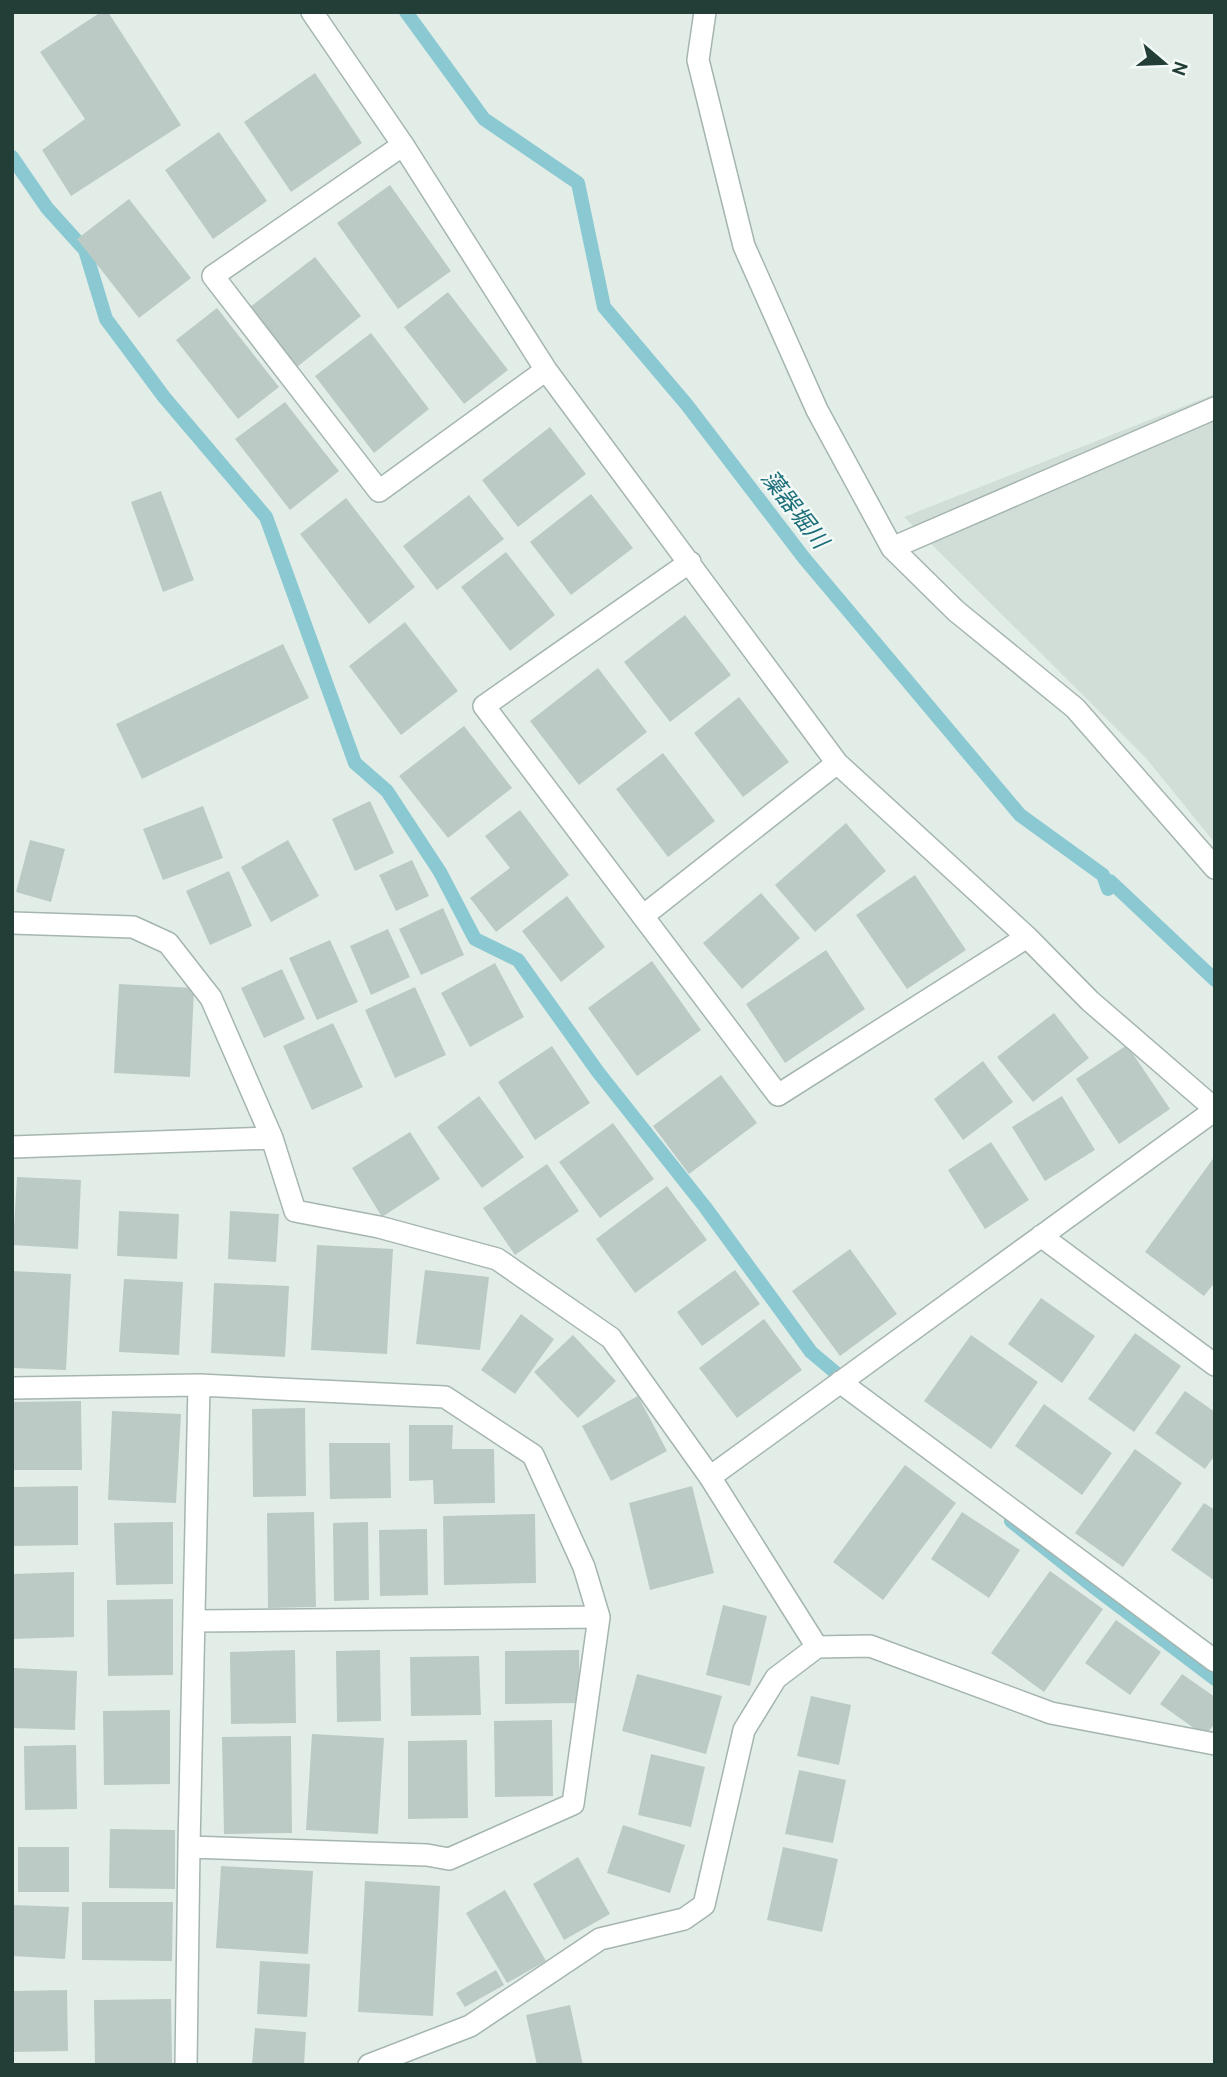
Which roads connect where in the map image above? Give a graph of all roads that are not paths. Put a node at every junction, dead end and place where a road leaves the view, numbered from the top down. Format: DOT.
graph roads {
  1 [pos="312,12"];
  2 [pos="705,12"];
  3 [pos="403,145"];
  4 [pos="546,370"];
  5 [pos="1215,408"];
  6 [pos="892,548"];
  7 [pos="690,562"];
  8 [pos="837,763"];
  9 [pos="1215,868"];
  10 [pos="643,916"];
  11 [pos="12,923"];
  12 [pos="1027,937"];
  13 [pos="1215,1109"];
  14 [pos="272,1138"];
  15 [pos="12,1147"];
  16 [pos="1041,1236"];
  17 [pos="1215,1365"];
  18 [pos="840,1382"];
  19 [pos="199,1385"];
  20 [pos="12,1388"];
  21 [pos="710,1477"];
  22 [pos="599,1617"];
  23 [pos="194,1621"];
  24 [pos="817,1647"];
  25 [pos="1215,1661"];
  26 [pos="1215,1744"];
  27 [pos="189,1847"];
  28 [pos="186,2065"];
  29 [pos="369,2065"];
  1 -- 3 [label="street"];
  2 -- 6 [label="street"];
  3 -- 4 [label="street"];
  3 -- 4 [label="street"];
  4 -- 7 [label="street"];
  5 -- 6 [label="street"];
  6 -- 9 [label="street"];
  7 -- 8 [label="street"];
  7 -- 10 [label="street"];
  8 -- 10 [label="street"];
  8 -- 12 [label="street"];
  10 -- 12 [label="street"];
  11 -- 14 [label="street"];
  12 -- 13 [label="street"];
  13 -- 16 [label="street"];
  14 -- 15 [label="street"];
  14 -- 21 [label="street"];
  16 -- 17 [label="street"];
  16 -- 18 [label="street"];
  18 -- 21 [label="street"];
  18 -- 25 [label="street"];
  19 -- 20 [label="street"];
  19 -- 22 [label="street"];
  19 -- 23 [label="street"];
  21 -- 24 [label="street"];
  22 -- 23 [label="street"];
  22 -- 27 [label="street"];
  23 -- 27 [label="street"];
  24 -- 26 [label="street"];
  24 -- 29 [label="street"];
  27 -- 28 [label="street"];
}
